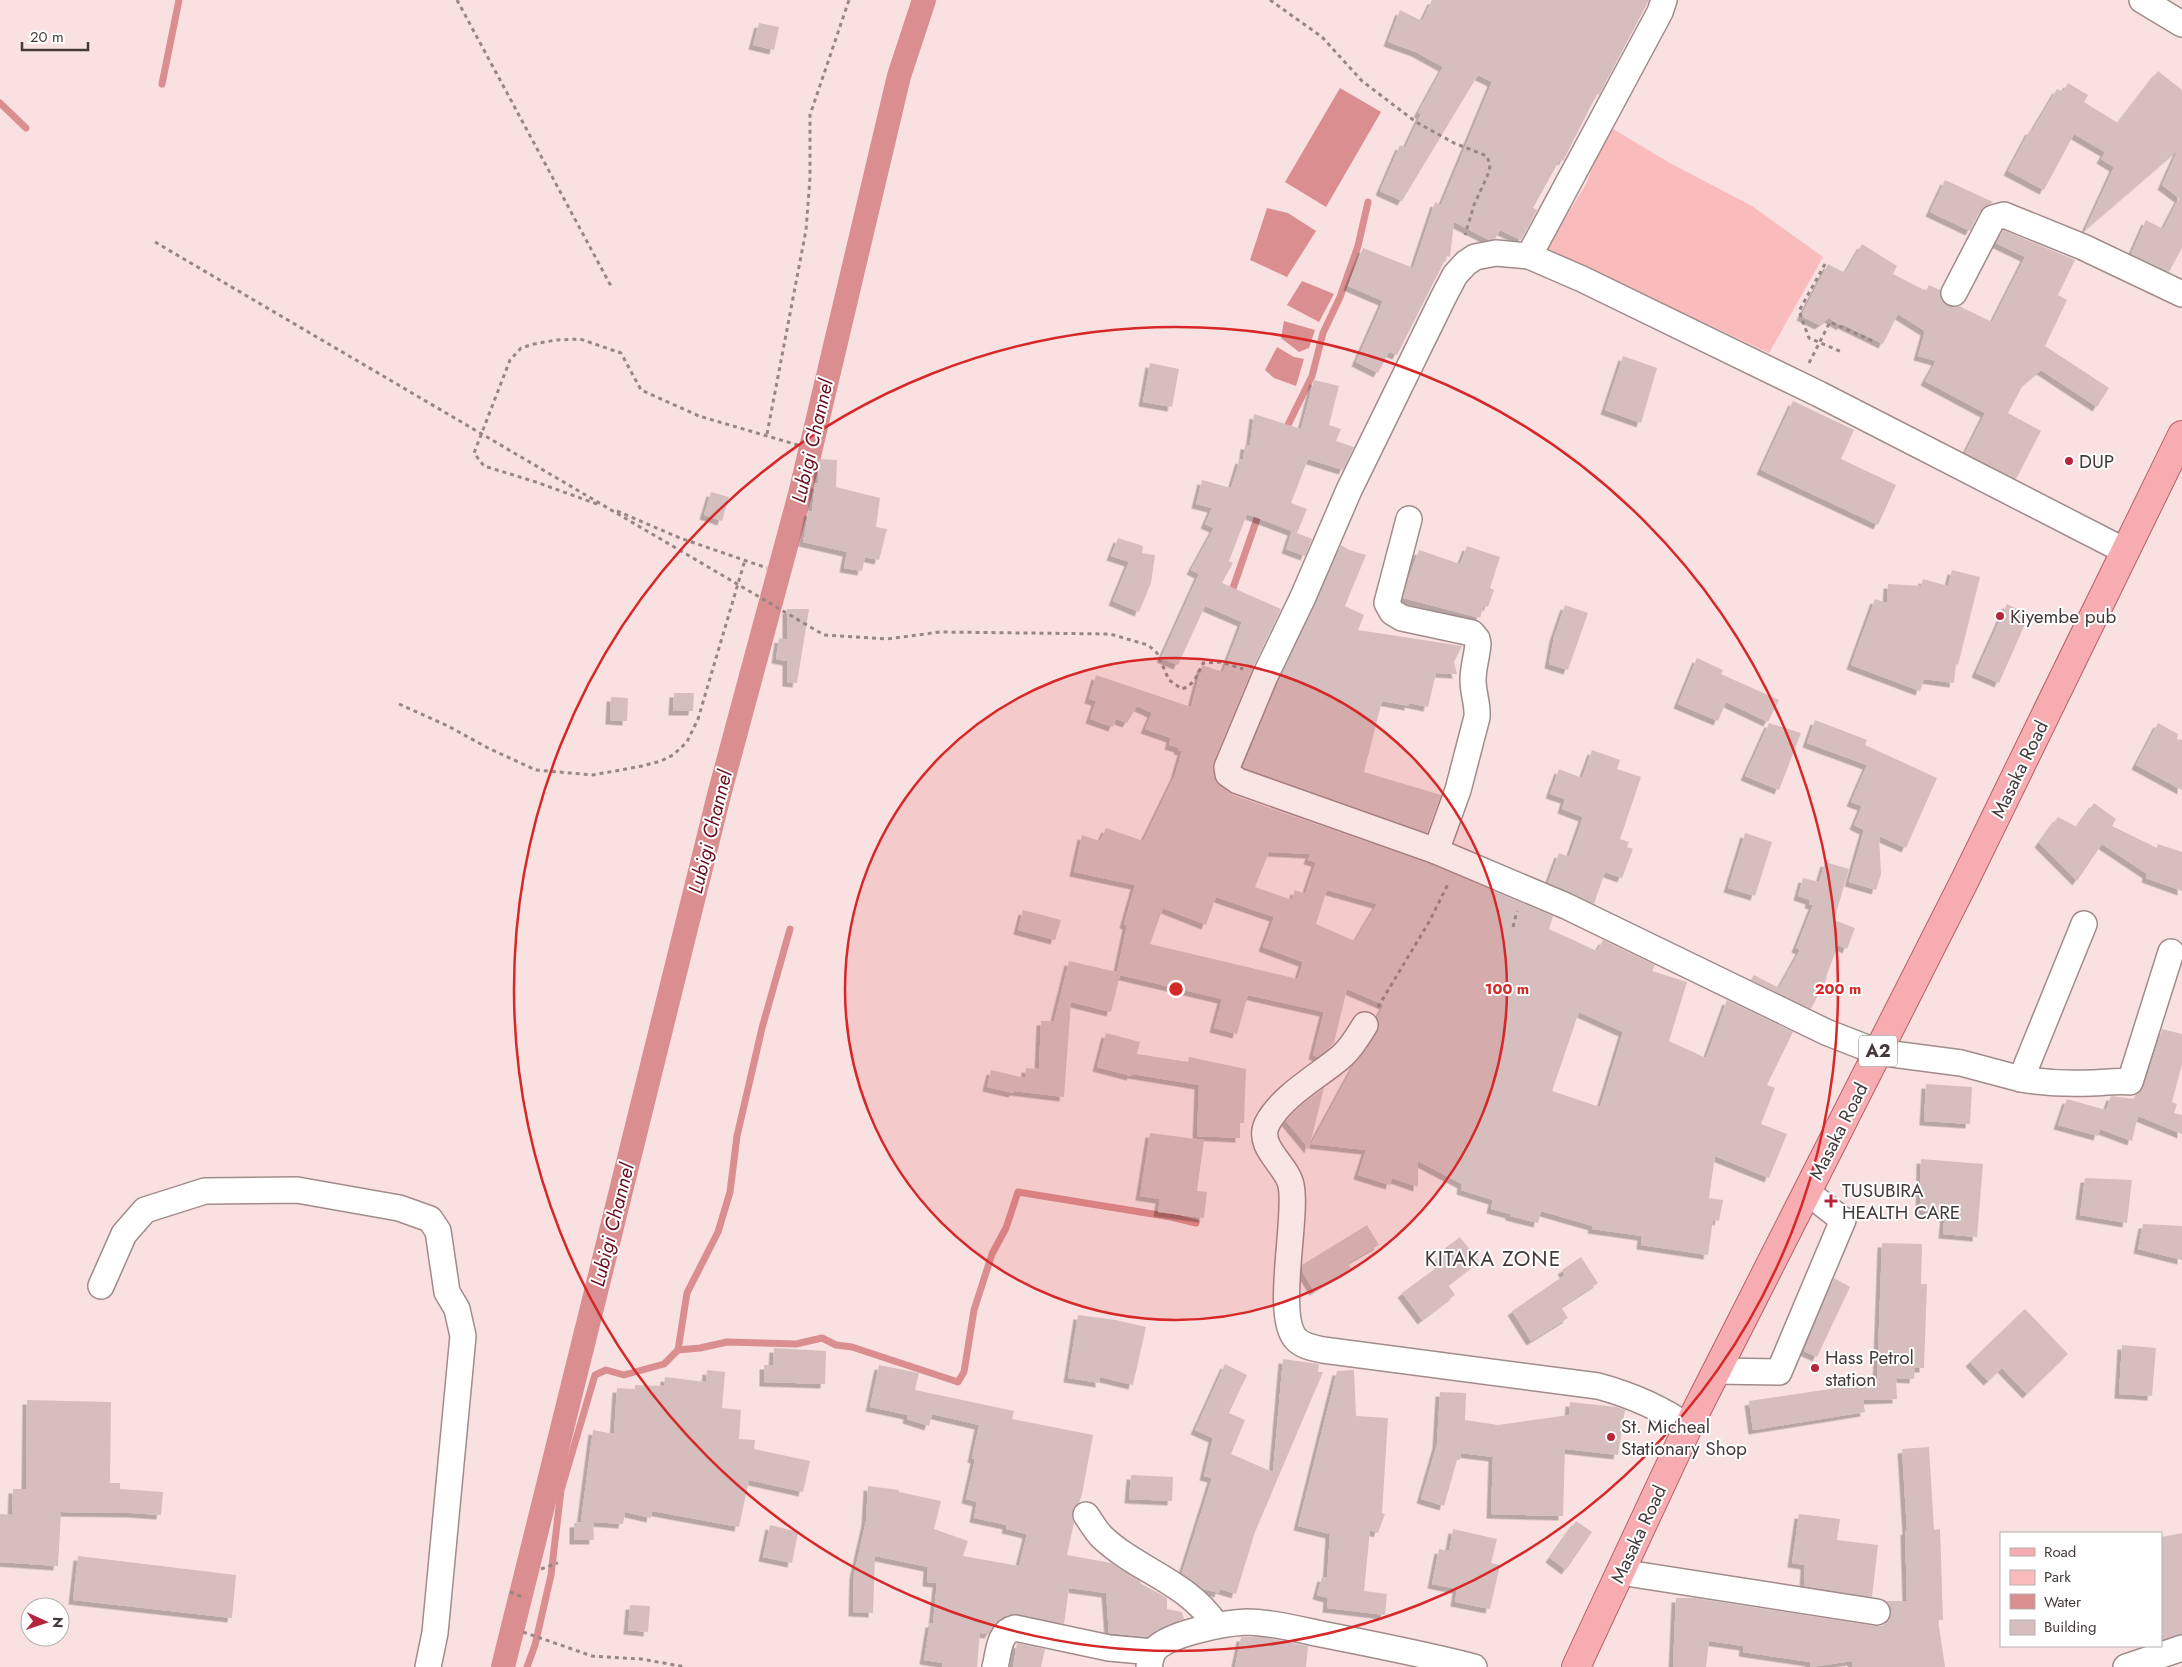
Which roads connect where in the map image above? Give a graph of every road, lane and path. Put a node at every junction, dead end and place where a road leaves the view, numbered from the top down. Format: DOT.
graph roads {
  1 [pos="457,0"];
  2 [pos="848,0"];
  3 [pos="1270,0"];
  4 [pos="1664,0"];
  5 [pos="2142,0"];
  6 [pos="2182,24"];
  7 [pos="155,242"];
  8 [pos="1529,256"];
  9 [pos="1476,257"];
  10 [pos="1825,264"];
  11 [pos="612,288"];
  12 [pos="1954,293"];
  13 [pos="2182,294"];
  14 [pos="1818,342"];
  15 [pos="1875,342"];
  16 [pos="1842,352"];
  17 [pos="1809,363"];
  18 [pos="767,434"];
  19 [pos="2182,435"];
  20 [pos="802,446"];
  21 [pos="1409,519"];
  22 [pos="2125,551"];
  23 [pos="745,560"];
  24 [pos="767,568"];
  25 [pos="1265,676"];
  26 [pos="399,704"];
  27 [pos="1436,851"];
  28 [pos="1460,861"];
  29 [pos="2084,924"];
  30 [pos="2171,952"];
  31 [pos="1364,1025"];
  32 [pos="1877,1052"];
  33 [pos="2021,1079"];
  34 [pos="1808,1192"];
  35 [pos="101,1286"];
  36 [pos="1716,1371"];
  37 [pos="1688,1427"];
  38 [pos="1086,1515"];
  39 [pos="558,1563"];
  40 [pos="541,1569"];
  41 [pos="1620,1572"];
  42 [pos="510,1592"];
  43 [pos="525,1598"];
  44 [pos="1877,1612"];
  45 [pos="1216,1625"];
  46 [pos="523,1632"];
  47 [pos="2182,1648"];
  48 [pos="1151,1660"];
  49 [pos="428,1667"];
  50 [pos="686,1667"];
  51 [pos="995,1667"];
  52 [pos="1474,1667"];
  53 [pos="1576,1667"];
  54 [pos="2126,1667"];
  1 -- 11 [label="path"];
  2 -- 18 [label="path"];
  3 -- 9 [label="path"];
  4 -- 8 [label="street"];
  5 -- 6 [label="street"];
  7 -- 25 [label="path"];
  8 -- 9 [label="street"];
  8 -- 22 [label="street"];
  9 -- 25 [label="street"];
  10 -- 14 [label="path"];
  12 -- 13 [label="street"];
  14 -- 15 [label="path"];
  14 -- 16 [label="path"];
  14 -- 17 [label="path"];
  18 -- 20 [label="path"];
  18 -- 23 [label="path"];
  19 -- 22 [label="main road, Masaka Road / A2"];
  21 -- 27 [label="street"];
  22 -- 32 [label="main road, Masaka Road / A2"];
  23 -- 24 [label="path"];
  23 -- 26 [label="path"];
  25 -- 27 [label="street"];
  27 -- 28 [label="street"];
  28 -- 31 [label="path"];
  28 -- 32 [label="street"];
  29 -- 33 [label="street"];
  30 -- 33 [label="street"];
  31 -- 37 [label="street"];
  32 -- 33 [label="street"];
  32 -- 34 [label="main road, Masaka Road / A2"];
  34 -- 36 [label="main road, Masaka Road / A2"];
  34 -- 36 [label="street"];
  35 -- 49 [label="street"];
  36 -- 37 [label="main road, Masaka Road / A2"];
  37 -- 41 [label="main road, Masaka Road / A2"];
  38 -- 45 [label="street"];
  39 -- 40 [label="path"];
  41 -- 44 [label="street"];
  41 -- 53 [label="main road, Masaka Road / A2"];
  42 -- 43 [label="path"];
  45 -- 48 [label="street"];
  45 -- 52 [label="street"];
  46 -- 50 [label="path"];
  47 -- 54 [label="street"];
  48 -- 51 [label="street"];
}
